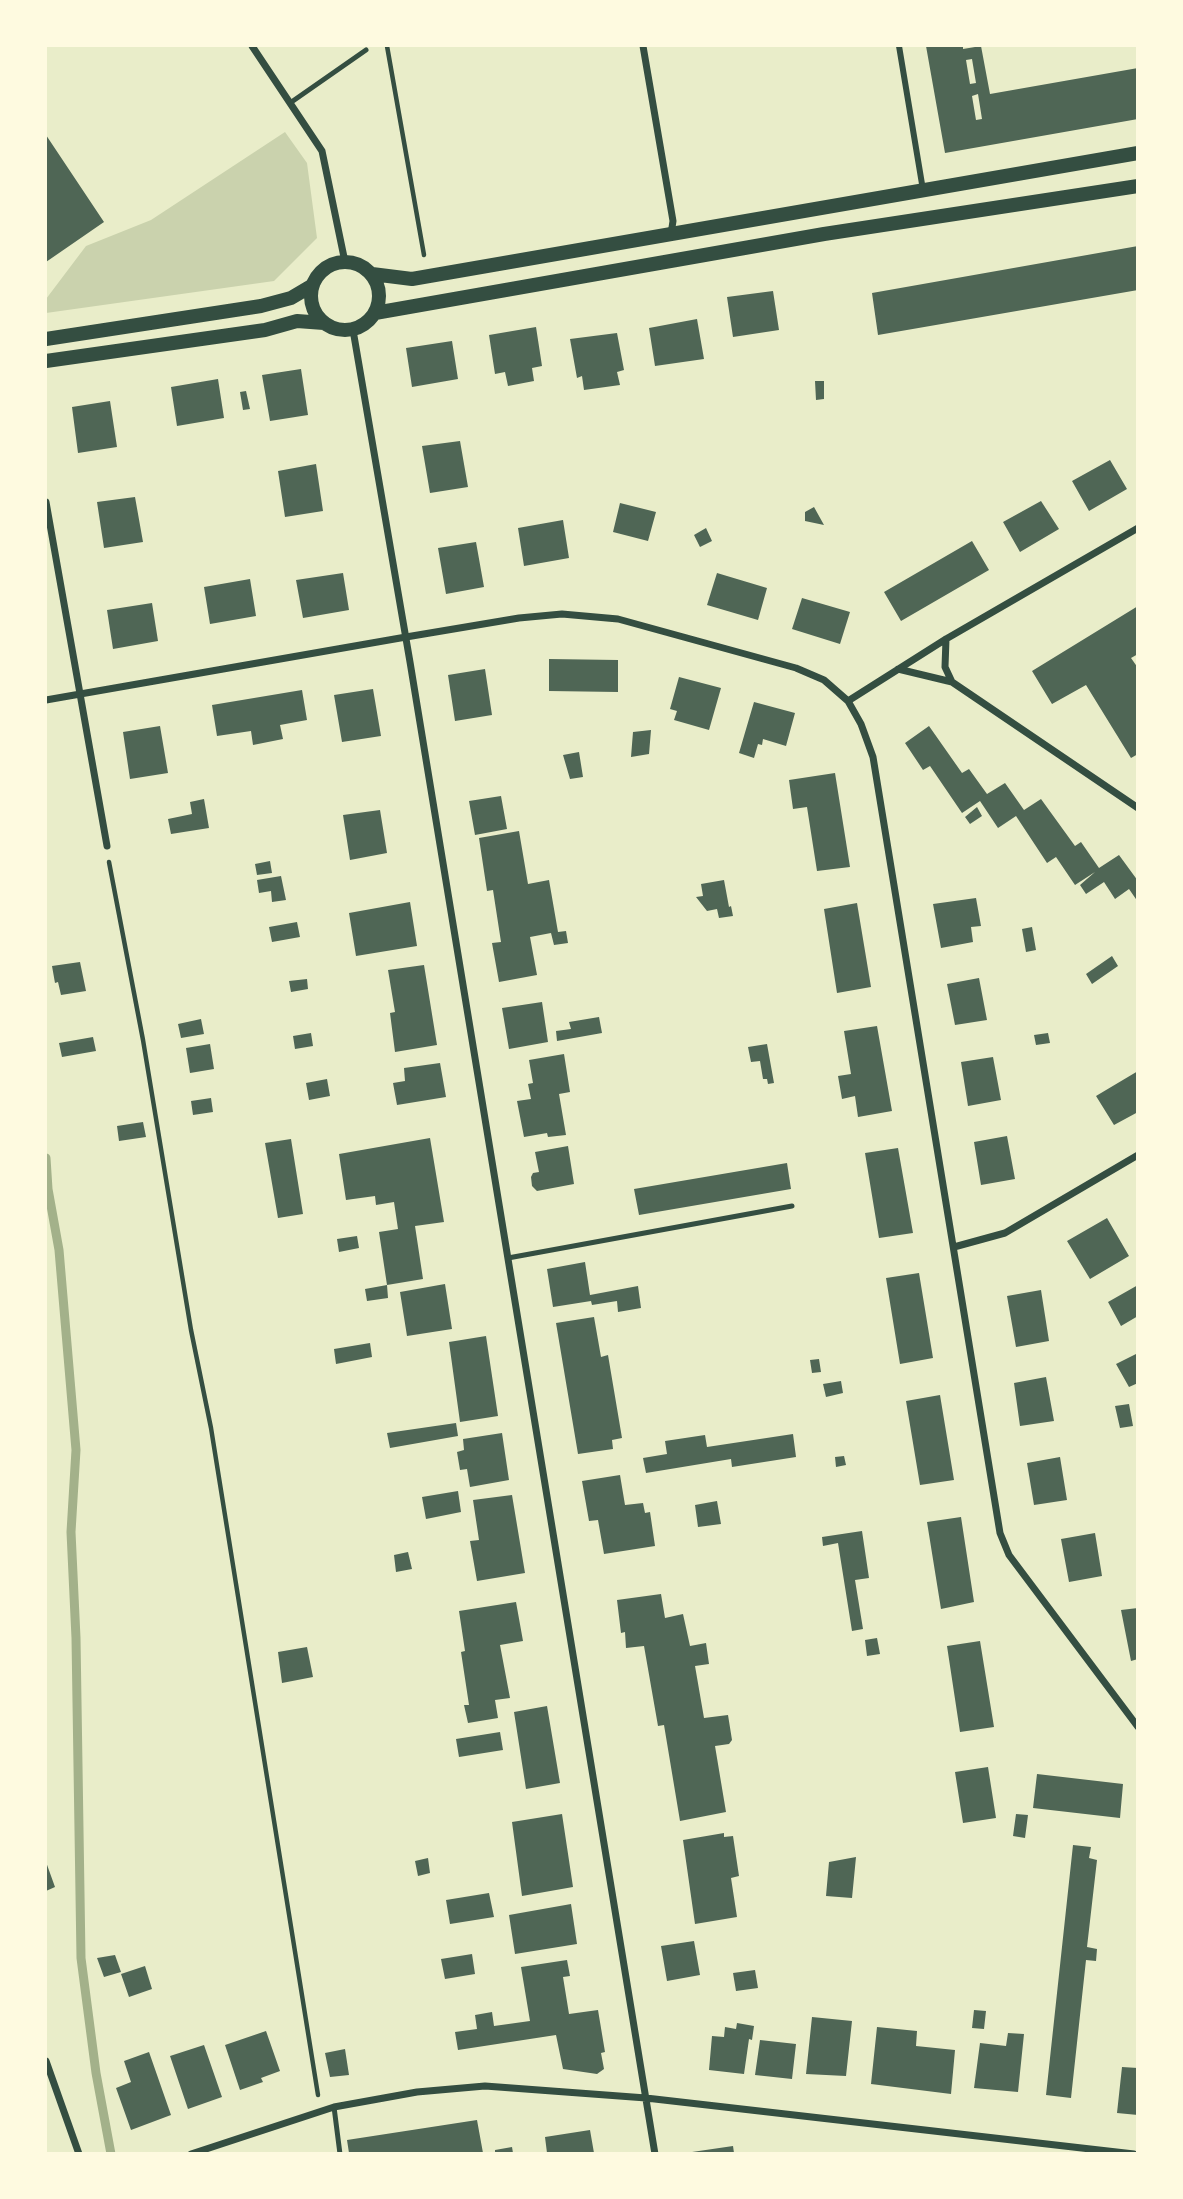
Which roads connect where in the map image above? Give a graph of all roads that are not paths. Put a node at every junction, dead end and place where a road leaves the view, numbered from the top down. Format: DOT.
graph roads {
  1 [pos="252,46"];
  2 [pos="643,46"];
  3 [pos="900,46"];
  4 [pos="366,50"];
  5 [pos="290,103"];
  6 [pos="1138,153"];
  7 [pos="1138,186"];
  8 [pos="924,192"];
  9 [pos="671,234"];
  10 [pos="345,262"];
  11 [pos="372,274"];
  12 [pos="313,285"];
  13 [pos="375,313"];
  14 [pos="324,323"];
  15 [pos="353,330"];
  16 [pos="46,339"];
  17 [pos="46,361"];
  18 [pos="46,502"];
  19 [pos="1138,528"];
  20 [pos="406,637"];
  21 [pos="946,639"];
  22 [pos="898,669"];
  23 [pos="952,682"];
  24 [pos="81,695"];
  25 [pos="46,700"];
  26 [pos="848,701"];
  27 [pos="1138,808"];
  28 [pos="107,846"];
  29 [pos="1138,1154"];
  30 [pos="792,1206"];
  31 [pos="954,1247"];
  32 [pos="508,1258"];
  33 [pos="1138,1727"];
  34 [pos="46,2061"];
  35 [pos="646,2098"];
  36 [pos="334,2107"];
  37 [pos="79,2154"];
  38 [pos="191,2154"];
  39 [pos="340,2154"];
  40 [pos="655,2154"];
  41 [pos="1134,2154"];
  1 -- 5 [label="street"];
  2 -- 9 [label="street"];
  3 -- 8 [label="street"];
  4 -- 5 [label="lane"];
  5 -- 10 [label="street"];
  6 -- 8 [label="main road"];
  7 -- 13 [label="main road"];
  8 -- 9 [label="main road"];
  9 -- 11 [label="main road"];
  10 -- 11 [label="main road"];
  10 -- 12 [label="main road"];
  11 -- 13 [label="main road"];
  12 -- 14 [label="main road"];
  12 -- 16 [label="main road"];
  13 -- 15 [label="main road"];
  14 -- 15 [label="main road"];
  14 -- 17 [label="main road"];
  15 -- 20 [label="street"];
  18 -- 24 [label="street"];
  19 -- 21 [label="street"];
  20 -- 24 [label="street"];
  20 -- 26 [label="street"];
  20 -- 32 [label="street"];
  21 -- 22 [label="street"];
  21 -- 23 [label="street"];
  22 -- 23 [label="street"];
  22 -- 26 [label="street"];
  23 -- 27 [label="street"];
  24 -- 25 [label="street"];
  24 -- 28 [label="street"];
  26 -- 31 [label="street"];
  29 -- 31 [label="street"];
  30 -- 32 [label="lane"];
  31 -- 33 [label="street"];
  32 -- 35 [label="street"];
  34 -- 37 [label="street"];
  35 -- 36 [label="street"];
  35 -- 40 [label="street"];
  35 -- 41 [label="street"];
  36 -- 38 [label="street"];
  36 -- 39 [label="lane"];
}
